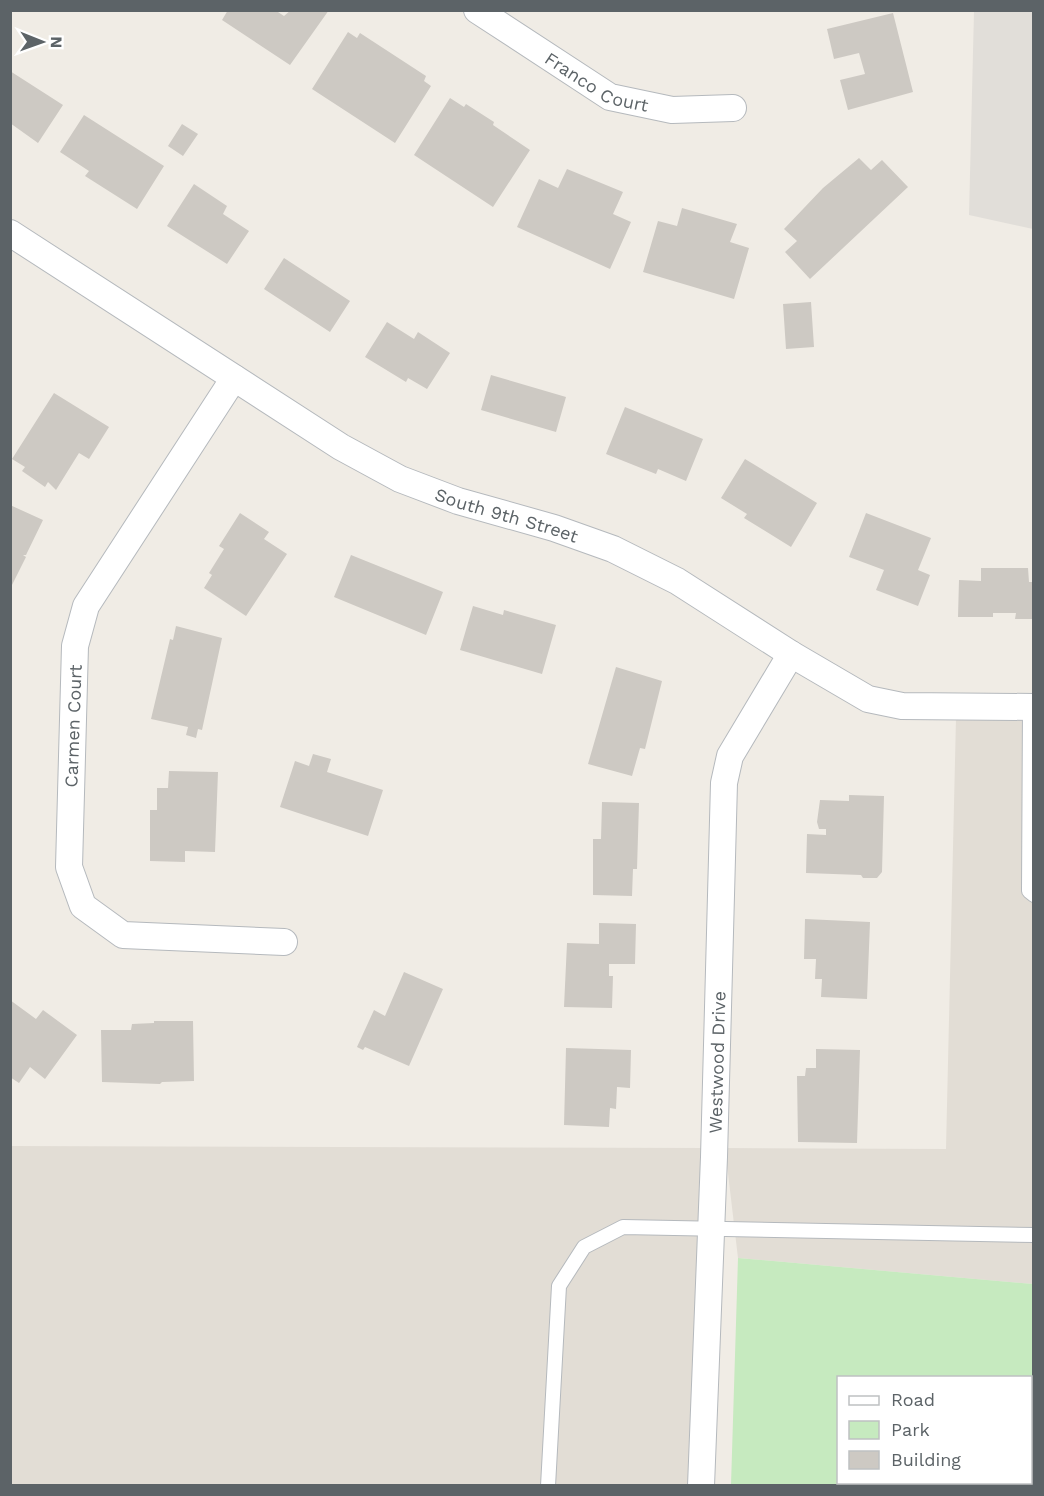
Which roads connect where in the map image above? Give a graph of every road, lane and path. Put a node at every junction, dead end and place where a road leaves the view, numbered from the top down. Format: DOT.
graph roads {
  1 [pos="477,10"];
  2 [pos="733,108"];
  3 [pos="10,233"];
  4 [pos="234,378"];
  5 [pos="791,654"];
  6 [pos="1032,707"];
  7 [pos="1034,895"];
  8 [pos="284,942"];
  9 [pos="710,1228"];
  10 [pos="1034,1235"];
  11 [pos="548,1485"];
  12 [pos="701,1485"];
  1 -- 2 [label="street, Franco Court"];
  3 -- 4 [label="street, South 9th Street"];
  4 -- 5 [label="street, South 9th Street"];
  4 -- 8 [label="street, Carmen Court"];
  5 -- 6 [label="street, South 9th Street"];
  5 -- 9 [label="street, Westwood Drive"];
  6 -- 7 [label="lane"];
  9 -- 10 [label="lane"];
  9 -- 11 [label="lane"];
  9 -- 12 [label="street, Westwood Drive"];
}
